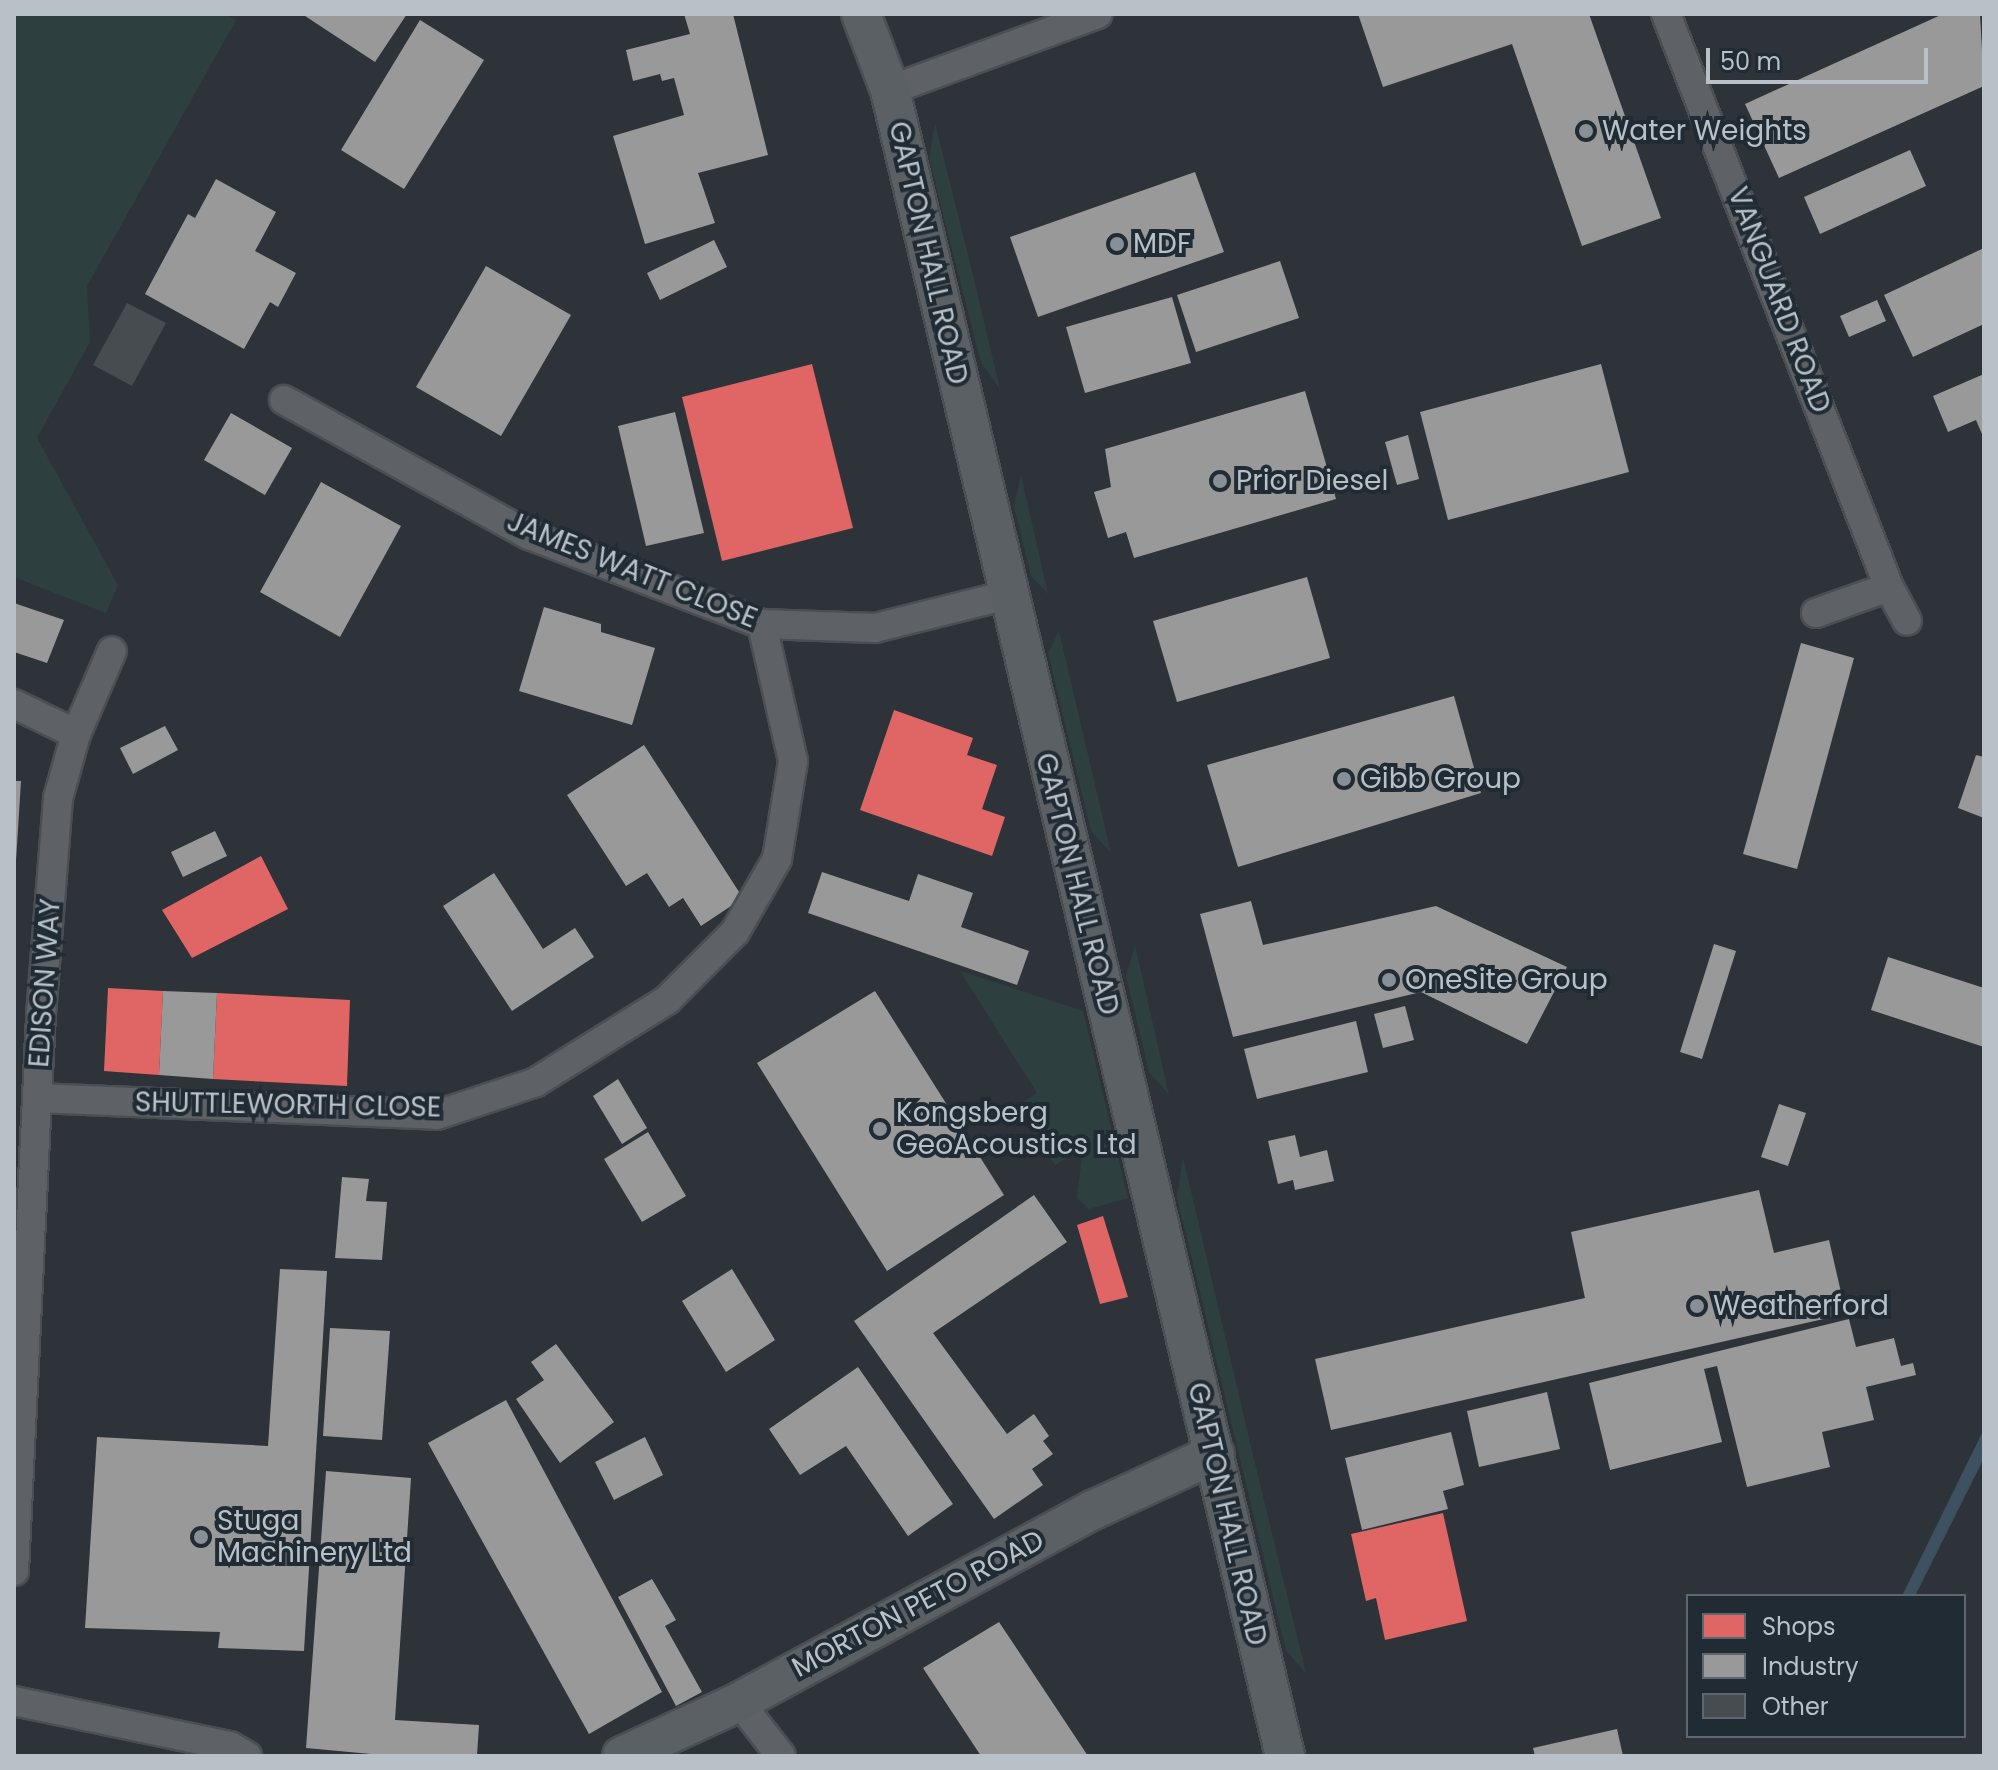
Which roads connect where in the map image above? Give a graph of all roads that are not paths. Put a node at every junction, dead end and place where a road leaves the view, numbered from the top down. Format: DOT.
graph roads {
  1 [pos="861,14"];
  2 [pos="1098,14"];
  3 [pos="1666,14"];
  4 [pos="890,90"];
  5 [pos="284,400"];
  6 [pos="1889,587"];
  7 [pos="1007,595"];
  8 [pos="1816,613"];
  9 [pos="1907,621"];
  10 [pos="762,624"];
  11 [pos="112,651"];
  12 [pos="14,704"];
  13 [pos="76,734"];
  14 [pos="37,1098"];
  15 [pos="1215,1454"];
  16 [pos="14,1571"];
  17 [pos="14,1701"];
  18 [pos="739,1702"];
  19 [pos="247,1756"];
  20 [pos="622,1756"];
  21 [pos="781,1756"];
  22 [pos="1285,1756"];
  1 -- 4 [label="street, GAPTON HALL ROAD"];
  2 -- 4 [label="street"];
  3 -- 6 [label="street, VANGUARD ROAD"];
  4 -- 7 [label="street, GAPTON HALL ROAD"];
  5 -- 10 [label="street, JAMES WATT CLOSE"];
  6 -- 8 [label="street"];
  6 -- 9 [label="street, VANGUARD ROAD"];
  7 -- 10 [label="street, JAMES WATT CLOSE"];
  7 -- 15 [label="street, GAPTON HALL ROAD"];
  10 -- 14 [label="street, SHUTTLEWORTH CLOSE"];
  11 -- 13 [label="street, EDISON WAY"];
  12 -- 13 [label="street"];
  13 -- 14 [label="street, EDISON WAY"];
  14 -- 16 [label="street, EDISON WAY"];
  15 -- 18 [label="street, MORTON PETO ROAD"];
  15 -- 22 [label="street, GAPTON HALL ROAD"];
  17 -- 19 [label="street"];
  18 -- 20 [label="street, MORTON PETO ROAD"];
  18 -- 21 [label="street"];
}
